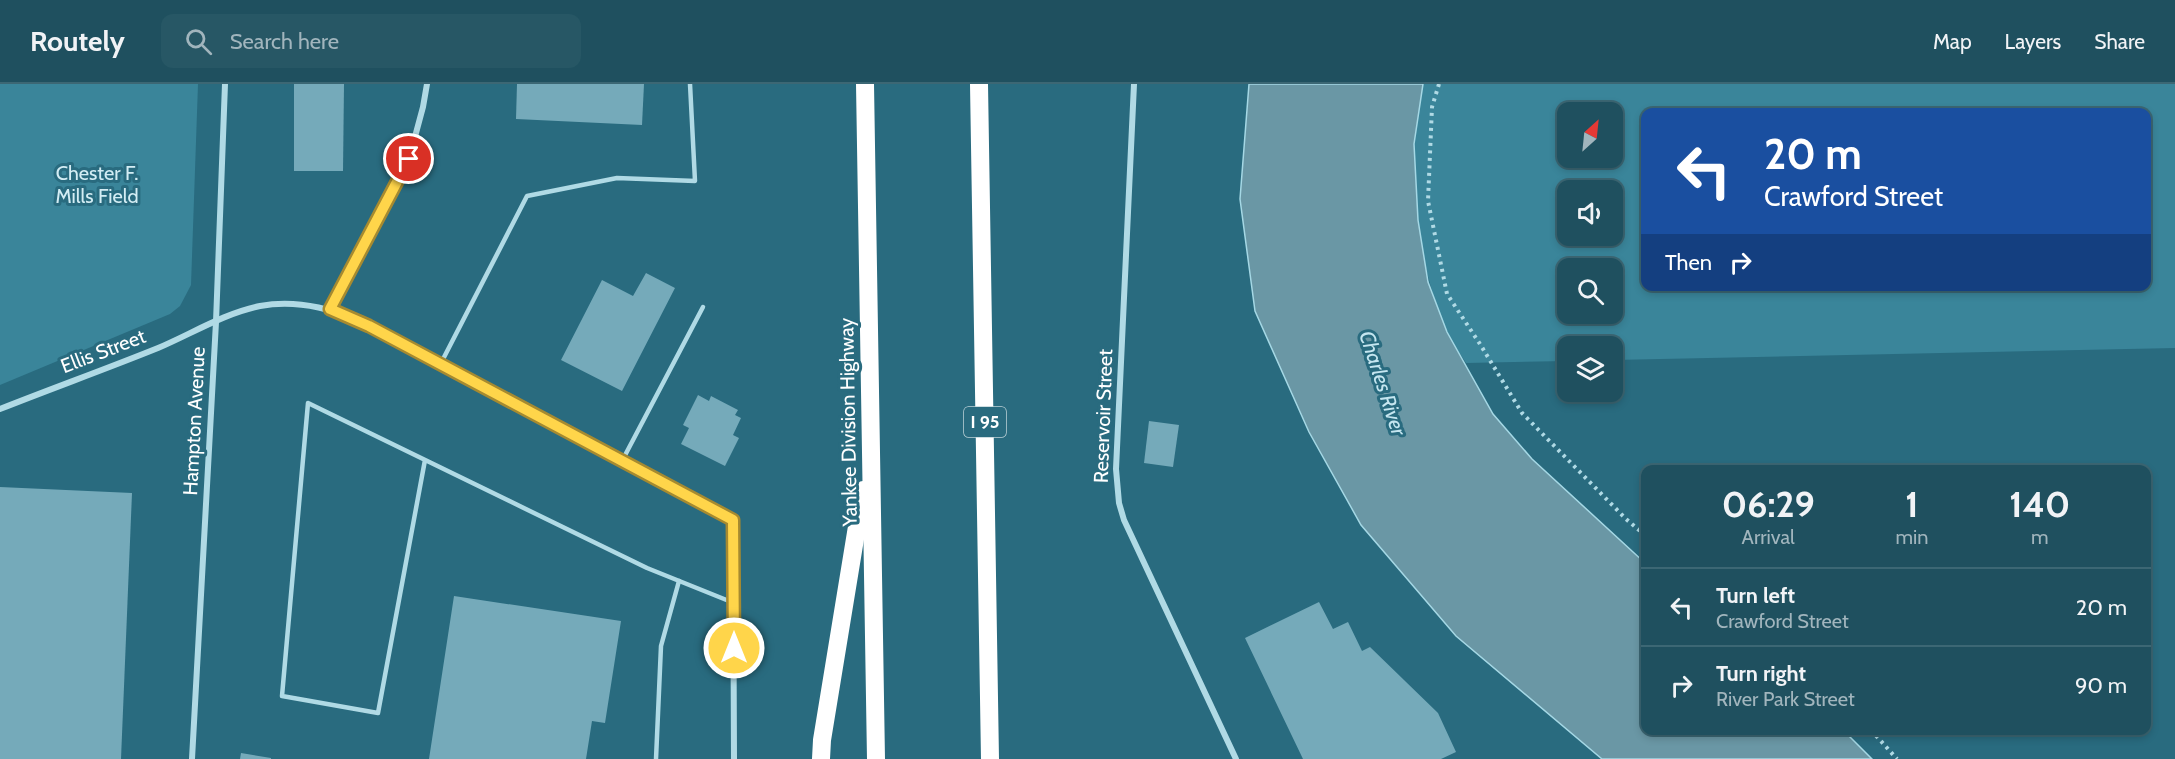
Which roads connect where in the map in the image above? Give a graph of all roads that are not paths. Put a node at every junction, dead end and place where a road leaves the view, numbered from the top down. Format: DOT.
graph roads {
  1 [pos="225,84"];
  2 [pos="427,84"];
  3 [pos="690,84"];
  4 [pos="865,84"];
  5 [pos="980,84"];
  6 [pos="1134,84"];
  7 [pos="703,307"];
  8 [pos="330,309"];
  9 [pos="216,322"];
  10 [pos="440,365"];
  11 [pos="0,409"];
  12 [pos="871,444"];
  13 [pos="425,460"];
  14 [pos="622,461"];
  15 [pos="679,581"];
  16 [pos="734,603"];
  17 [pos="192,759"];
  18 [pos="656,759"];
  19 [pos="734,759"];
  20 [pos="821,759"];
  21 [pos="876,759"];
  22 [pos="990,759"];
  23 [pos="1236,759"];
  1 -- 9 [label="street, Hampton Avenue"];
  2 -- 8 [label="street"];
  3 -- 10 [label="lane"];
  4 -- 12 [label="highway, Yankee Division Highway"];
  5 -- 22 [label="highway, I 95"];
  6 -- 23 [label="street, Reservoir Street"];
  7 -- 14 [label="lane"];
  8 -- 9 [label="street, Ellis Street"];
  8 -- 10 [label="street, Ellis Street"];
  9 -- 11 [label="street, Ellis Street"];
  9 -- 17 [label="street, Hampton Avenue"];
  10 -- 14 [label="street, Ellis Street"];
  12 -- 20 [label="highway"];
  12 -- 21 [label="highway, Yankee Division Highway"];
  13 -- 13 [label="lane"];
  13 -- 15 [label="lane"];
  14 -- 16 [label="street, Ellis Street"];
  15 -- 16 [label="lane"];
  15 -- 18 [label="lane"];
  16 -- 19 [label="street"];
}
